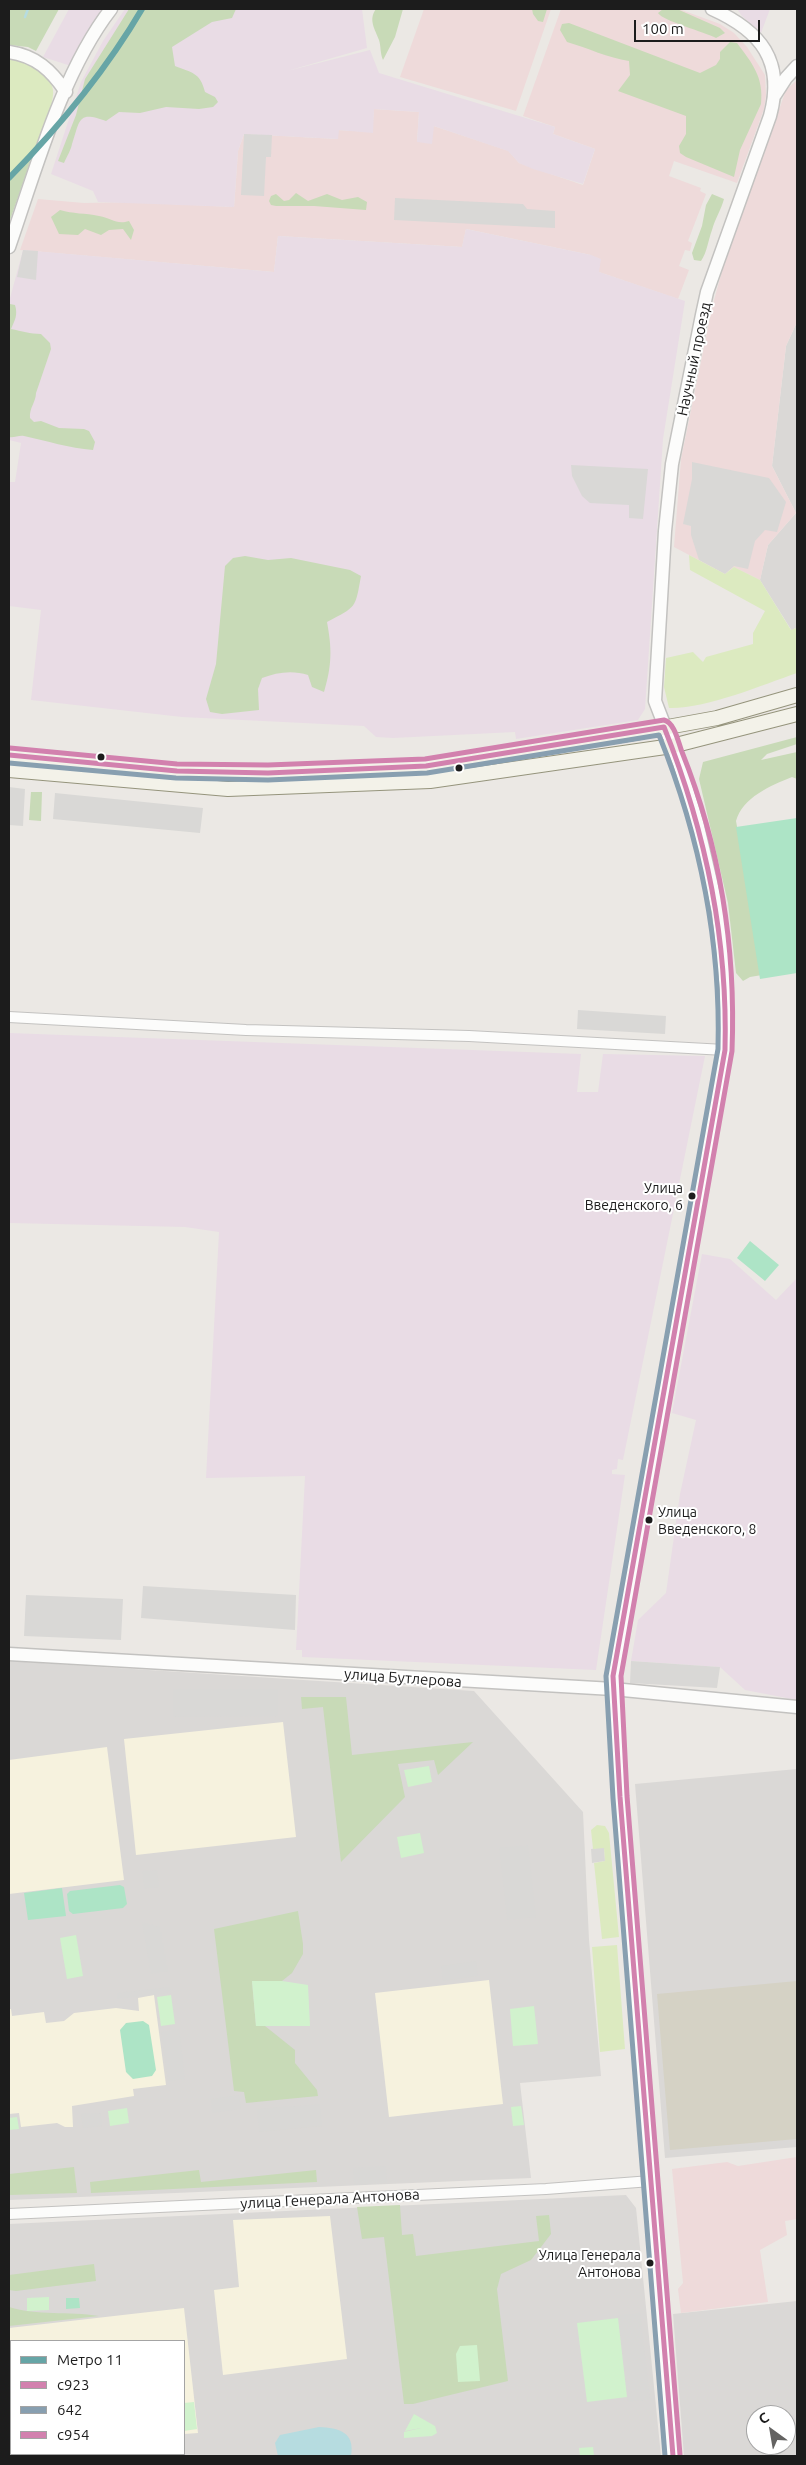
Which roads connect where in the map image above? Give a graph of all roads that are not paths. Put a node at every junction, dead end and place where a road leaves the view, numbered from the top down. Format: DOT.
graph roads {
  1 [pos="111,9"];
  2 [pos="712,9"];
  3 [pos="9,52"];
  4 [pos="772,65"];
  5 [pos="796,67"];
  6 [pos="75,71"];
  7 [pos="52,72"];
  8 [pos="66,92"];
  9 [pos="775,94"];
  10 [pos="9,247"];
  11 [pos="797,696"];
  12 [pos="797,714"];
  13 [pos="664,727"];
  14 [pos="672,746"];
  15 [pos="9,755"];
  16 [pos="9,770"];
  17 [pos="9,1017"];
  18 [pos="725,1050"];
  19 [pos="9,1654"];
  20 [pos="613,1690"];
  21 [pos="797,1707"];
  22 [pos="650,2181"];
  23 [pos="9,2214"];
  24 [pos="673,2456"];
  1 -- 6 [label="street"];
  2 -- 4 [label="street, Научный проезд"];
  3 -- 7 [label="street"];
  4 -- 5 [label="street"];
  4 -- 9 [label="street, Научный проезд"];
  5 -- 9 [label="street"];
  6 -- 7 [label="street"];
  6 -- 8 [label="street"];
  7 -- 8 [label="street"];
  8 -- 10 [label="street"];
  9 -- 13 [label="street, Научный проезд"];
  11 -- 13 [label="main road"];
  12 -- 14 [label="main road"];
  13 -- 14 [label="street, Научный проезд"];
  13 -- 15 [label="main road"];
  14 -- 16 [label="main road"];
  14 -- 18 [label="street, Научный проезд"];
  17 -- 18 [label="street"];
  18 -- 20 [label="street, Научный проезд"];
  19 -- 20 [label="street, улица Бутлерова"];
  20 -- 21 [label="street, улица Бутлерова"];
  20 -- 22 [label="street, Научный проезд"];
  22 -- 23 [label="street, улица Генерала Антонова"];
  22 -- 24 [label="street, Научный проезд"];
}
